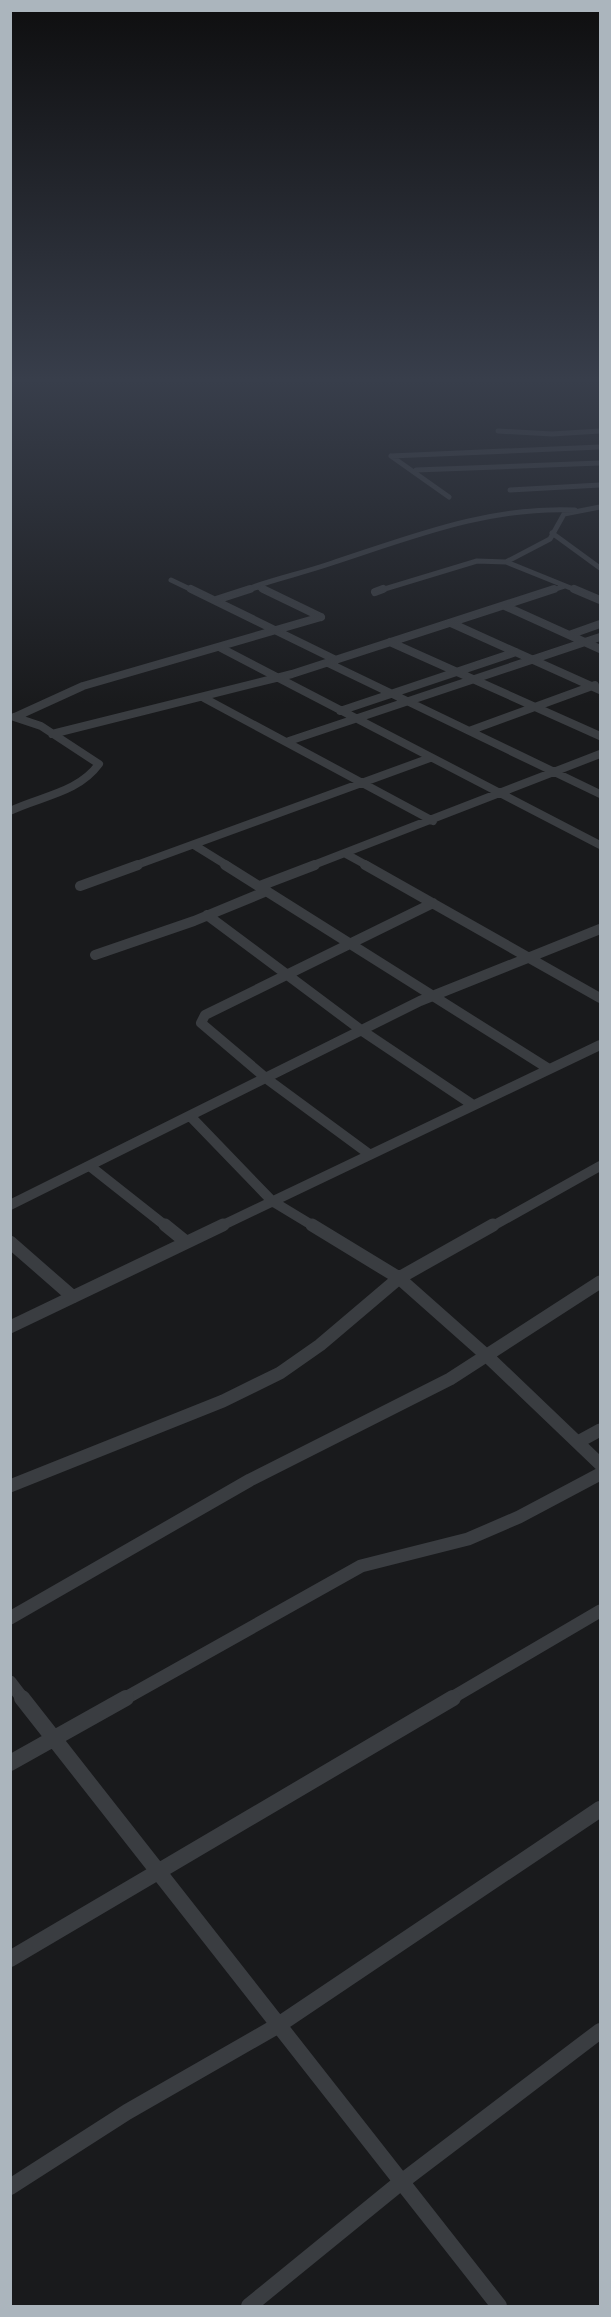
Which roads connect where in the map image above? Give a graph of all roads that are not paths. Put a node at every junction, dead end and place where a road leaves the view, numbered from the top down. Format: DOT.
graph roads {
  1 [pos="434,488"];
  2 [pos="544,488"];
  3 [pos="510,490"];
  4 [pos="449,497"];
  5 [pos="600,507"];
  6 [pos="574,510"];
  7 [pos="552,533"];
  8 [pos="506,562"];
  9 [pos="600,568"];
  10 [pos="171,580"];
  11 [pos="253,586"];
  12 [pos="565,586"];
  13 [pos="375,592"];
  14 [pos="216,600"];
  15 [pos="600,600"];
  16 [pos="505,606"];
  17 [pos="451,623"];
  18 [pos="600,624"];
  19 [pos="278,630"];
  20 [pos="569,635"];
  21 [pos="600,637"];
  22 [pos="390,642"];
  23 [pos="584,642"];
  24 [pos="221,648"];
  25 [pos="600,649"];
  26 [pos="516,652"];
  27 [pos="531,659"];
  28 [pos="332,662"];
  29 [pos="458,672"];
  30 [pos="279,677"];
  31 [pos="475,680"];
  32 [pos="600,683"];
  33 [pos="592,686"];
  34 [pos="600,690"];
  35 [pos="392,694"];
  36 [pos="204,698"];
  37 [pos="409,702"];
  38 [pos="535,707"];
  39 [pos="340,711"];
  40 [pos="13,717"];
  41 [pos="355,719"];
  42 [pos="469,731"];
  43 [pos="52,734"];
  44 [pos="600,736"];
  45 [pos="289,741"];
  46 [pos="600,754"];
  47 [pos="430,758"];
  48 [pos="555,772"];
  49 [pos="360,782"];
  50 [pos="600,794"];
  51 [pos="501,795"];
  52 [pos="10,811"];
  53 [pos="433,821"];
  54 [pos="600,844"];
  55 [pos="194,845"];
  56 [pos="346,854"];
  57 [pos="80,886"];
  58 [pos="264,888"];
  59 [pos="434,903"];
  60 [pos="207,915"];
  61 [pos="600,929"];
  62 [pos="352,944"];
  63 [pos="95,955"];
  64 [pos="530,958"];
  65 [pos="289,975"];
  66 [pos="431,997"];
  67 [pos="600,998"];
  68 [pos="361,1030"];
  69 [pos="600,1045"];
  70 [pos="549,1069"];
  71 [pos="267,1079"];
  72 [pos="473,1105"];
  73 [pos="191,1117"];
  74 [pos="369,1154"];
  75 [pos="600,1166"];
  76 [pos="91,1167"];
  77 [pos="272,1201"];
  78 [pos="10,1205"];
  79 [pos="10,1242"];
  80 [pos="186,1242"];
  81 [pos="399,1278"];
  82 [pos="600,1282"];
  83 [pos="73,1297"];
  84 [pos="10,1327"];
  85 [pos="487,1356"];
  86 [pos="600,1430"];
  87 [pos="578,1442"];
  88 [pos="600,1464"];
  89 [pos="600,1474"];
  90 [pos="10,1486"];
  91 [pos="600,1611"];
  92 [pos="10,1618"];
  93 [pos="10,1682"];
  94 [pos="54,1739"];
  95 [pos="10,1763"];
  96 [pos="600,1809"];
  97 [pos="159,1871"];
  98 [pos="10,1959"];
  99 [pos="277,2026"];
  100 [pos="600,2031"];
  101 [pos="400,2183"];
  102 [pos="10,2187"];
  103 [pos="249,2307"];
  104 [pos="499,2307"];
  1 -- 4 [label="street"];
  2 -- 3 [label="street"];
  5 -- 6 [label="street"];
  6 -- 7 [label="street"];
  6 -- 11 [label="street"];
  7 -- 8 [label="street"];
  7 -- 9 [label="street"];
  8 -- 12 [label="street"];
  8 -- 13 [label="street"];
  10 -- 14 [label="street"];
  11 -- 14 [label="street"];
  11 -- 19 [label="street"];
  12 -- 15 [label="street"];
  12 -- 16 [label="street"];
  14 -- 19 [label="street"];
  16 -- 17 [label="street"];
  16 -- 20 [label="street"];
  17 -- 22 [label="street"];
  17 -- 26 [label="street"];
  18 -- 20 [label="street"];
  19 -- 24 [label="street"];
  19 -- 28 [label="street"];
  20 -- 23 [label="street"];
  21 -- 23 [label="street"];
  22 -- 28 [label="street"];
  22 -- 29 [label="street"];
  23 -- 25 [label="street"];
  23 -- 27 [label="street"];
  24 -- 30 [label="street"];
  24 -- 40 [label="street"];
  26 -- 27 [label="street"];
  26 -- 29 [label="street"];
  27 -- 31 [label="street"];
  27 -- 33 [label="street"];
  28 -- 30 [label="street"];
  28 -- 35 [label="street"];
  29 -- 31 [label="street"];
  29 -- 35 [label="street"];
  30 -- 36 [label="street"];
  30 -- 39 [label="street"];
  31 -- 37 [label="street"];
  31 -- 38 [label="street"];
  32 -- 33 [label="street"];
  33 -- 34 [label="street"];
  33 -- 38 [label="street"];
  35 -- 37 [label="street"];
  35 -- 39 [label="street"];
  36 -- 43 [label="street"];
  36 -- 45 [label="street"];
  37 -- 41 [label="street"];
  37 -- 42 [label="street"];
  38 -- 42 [label="street"];
  38 -- 44 [label="street"];
  39 -- 41 [label="street"];
  40 -- 43 [label="street"];
  41 -- 45 [label="street"];
  41 -- 47 [label="street"];
  42 -- 48 [label="street"];
  43 -- 52 [label="street"];
  45 -- 49 [label="street"];
  46 -- 48 [label="street"];
  47 -- 49 [label="street"];
  47 -- 51 [label="street"];
  48 -- 50 [label="street"];
  48 -- 51 [label="street"];
  49 -- 53 [label="street"];
  49 -- 55 [label="street"];
  51 -- 53 [label="street"];
  51 -- 54 [label="street"];
  53 -- 56 [label="street"];
  55 -- 57 [label="street"];
  55 -- 58 [label="street"];
  56 -- 58 [label="street"];
  56 -- 59 [label="street"];
  58 -- 60 [label="street"];
  58 -- 62 [label="street"];
  59 -- 62 [label="street"];
  59 -- 64 [label="street"];
  60 -- 63 [label="street"];
  60 -- 65 [label="street"];
  61 -- 64 [label="street"];
  62 -- 65 [label="street"];
  62 -- 66 [label="street"];
  64 -- 66 [label="street"];
  64 -- 67 [label="street"];
  65 -- 68 [label="street"];
  65 -- 71 [label="street"];
  66 -- 68 [label="street"];
  66 -- 70 [label="street"];
  68 -- 71 [label="street"];
  68 -- 72 [label="street"];
  69 -- 70 [label="street"];
  70 -- 72 [label="street"];
  71 -- 73 [label="street"];
  71 -- 74 [label="street"];
  72 -- 74 [label="street"];
  73 -- 76 [label="street"];
  73 -- 77 [label="street"];
  74 -- 77 [label="street"];
  75 -- 81 [label="street"];
  76 -- 78 [label="street"];
  76 -- 80 [label="street"];
  77 -- 80 [label="street"];
  77 -- 81 [label="street"];
  79 -- 83 [label="street"];
  80 -- 83 [label="street"];
  81 -- 85 [label="street"];
  81 -- 90 [label="street"];
  82 -- 85 [label="street"];
  83 -- 84 [label="street"];
  85 -- 87 [label="street"];
  85 -- 92 [label="street"];
  86 -- 87 [label="street"];
  87 -- 88 [label="street"];
  89 -- 94 [label="street"];
  91 -- 97 [label="street"];
  93 -- 94 [label="street"];
  94 -- 95 [label="street"];
  94 -- 97 [label="street"];
  96 -- 99 [label="street"];
  97 -- 98 [label="street"];
  97 -- 99 [label="street"];
  99 -- 101 [label="street"];
  99 -- 102 [label="street"];
  100 -- 101 [label="street"];
  101 -- 103 [label="street"];
  101 -- 104 [label="street"];
}
